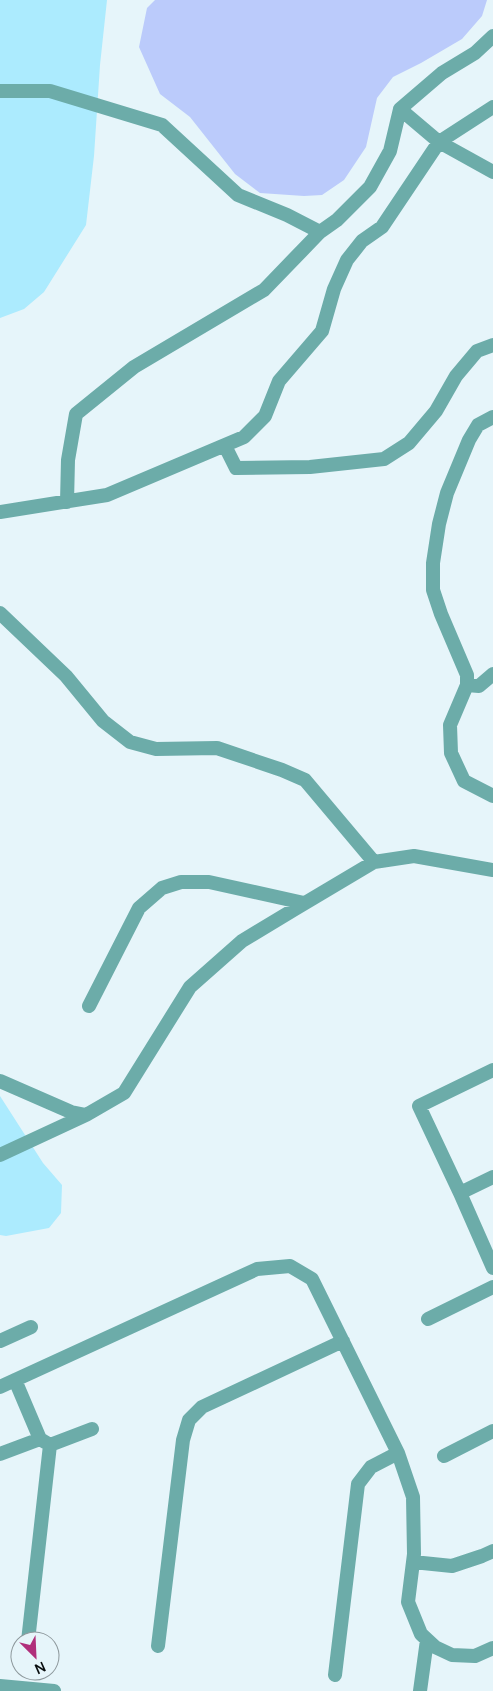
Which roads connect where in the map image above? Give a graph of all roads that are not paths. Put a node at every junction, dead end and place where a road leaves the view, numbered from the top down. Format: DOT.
graph roads {
  1 [pos="493,36"];
  2 [pos="0,90"];
  3 [pos="493,107"];
  4 [pos="400,109"];
  5 [pos="439,142"];
  6 [pos="493,172"];
  7 [pos="320,232"];
  8 [pos="493,346"];
  9 [pos="493,417"];
  10 [pos="225,446"];
  11 [pos="67,502"];
  12 [pos="0,512"];
  13 [pos="0,613"];
  14 [pos="493,674"];
  15 [pos="467,685"];
  16 [pos="493,796"];
  17 [pos="374,862"];
  18 [pos="493,870"];
  19 [pos="304,903"];
  20 [pos="90,1006"];
  21 [pos="493,1070"];
  22 [pos="0,1081"];
  23 [pos="86,1115"];
  24 [pos="0,1155"];
  25 [pos="493,1177"];
  26 [pos="460,1193"];
  27 [pos="493,1268"];
  28 [pos="493,1287"];
  29 [pos="428,1318"];
  30 [pos="31,1327"];
  31 [pos="0,1341"];
  32 [pos="343,1341"];
  33 [pos="14,1380"];
  34 [pos="0,1387"];
  35 [pos="92,1428"];
  36 [pos="493,1431"];
  37 [pos="45,1442"];
  38 [pos="398,1453"];
  39 [pos="0,1454"];
  40 [pos="444,1456"];
  41 [pos="493,1551"];
  42 [pos="413,1562"];
  43 [pos="29,1631"];
  44 [pos="427,1640"];
  45 [pos="158,1646"];
  46 [pos="493,1648"];
  47 [pos="335,1674"];
  48 [pos="0,1686"];
  49 [pos="54,1691"];
  50 [pos="420,1691"];
  1 -- 4 [label="street"];
  2 -- 7 [label="street"];
  3 -- 5 [label="street"];
  4 -- 5 [label="street"];
  4 -- 7 [label="street"];
  5 -- 6 [label="street"];
  5 -- 10 [label="street"];
  7 -- 11 [label="street"];
  8 -- 10 [label="street"];
  9 -- 15 [label="street"];
  10 -- 11 [label="street"];
  11 -- 12 [label="street"];
  13 -- 17 [label="street"];
  14 -- 15 [label="street"];
  15 -- 16 [label="street"];
  17 -- 18 [label="street"];
  17 -- 19 [label="street"];
  19 -- 20 [label="street"];
  19 -- 23 [label="street"];
  21 -- 26 [label="street"];
  22 -- 23 [label="street"];
  23 -- 24 [label="street"];
  25 -- 26 [label="street"];
  26 -- 27 [label="street"];
  28 -- 29 [label="street"];
  30 -- 31 [label="street"];
  32 -- 33 [label="street"];
  32 -- 38 [label="street"];
  32 -- 45 [label="street"];
  33 -- 34 [label="street"];
  33 -- 37 [label="street"];
  35 -- 37 [label="street"];
  36 -- 40 [label="street"];
  37 -- 39 [label="street"];
  37 -- 43 [label="street"];
  38 -- 42 [label="street"];
  38 -- 47 [label="street"];
  41 -- 42 [label="street"];
  42 -- 44 [label="street"];
  44 -- 46 [label="street"];
  44 -- 50 [label="street"];
  48 -- 49 [label="street"];
}
